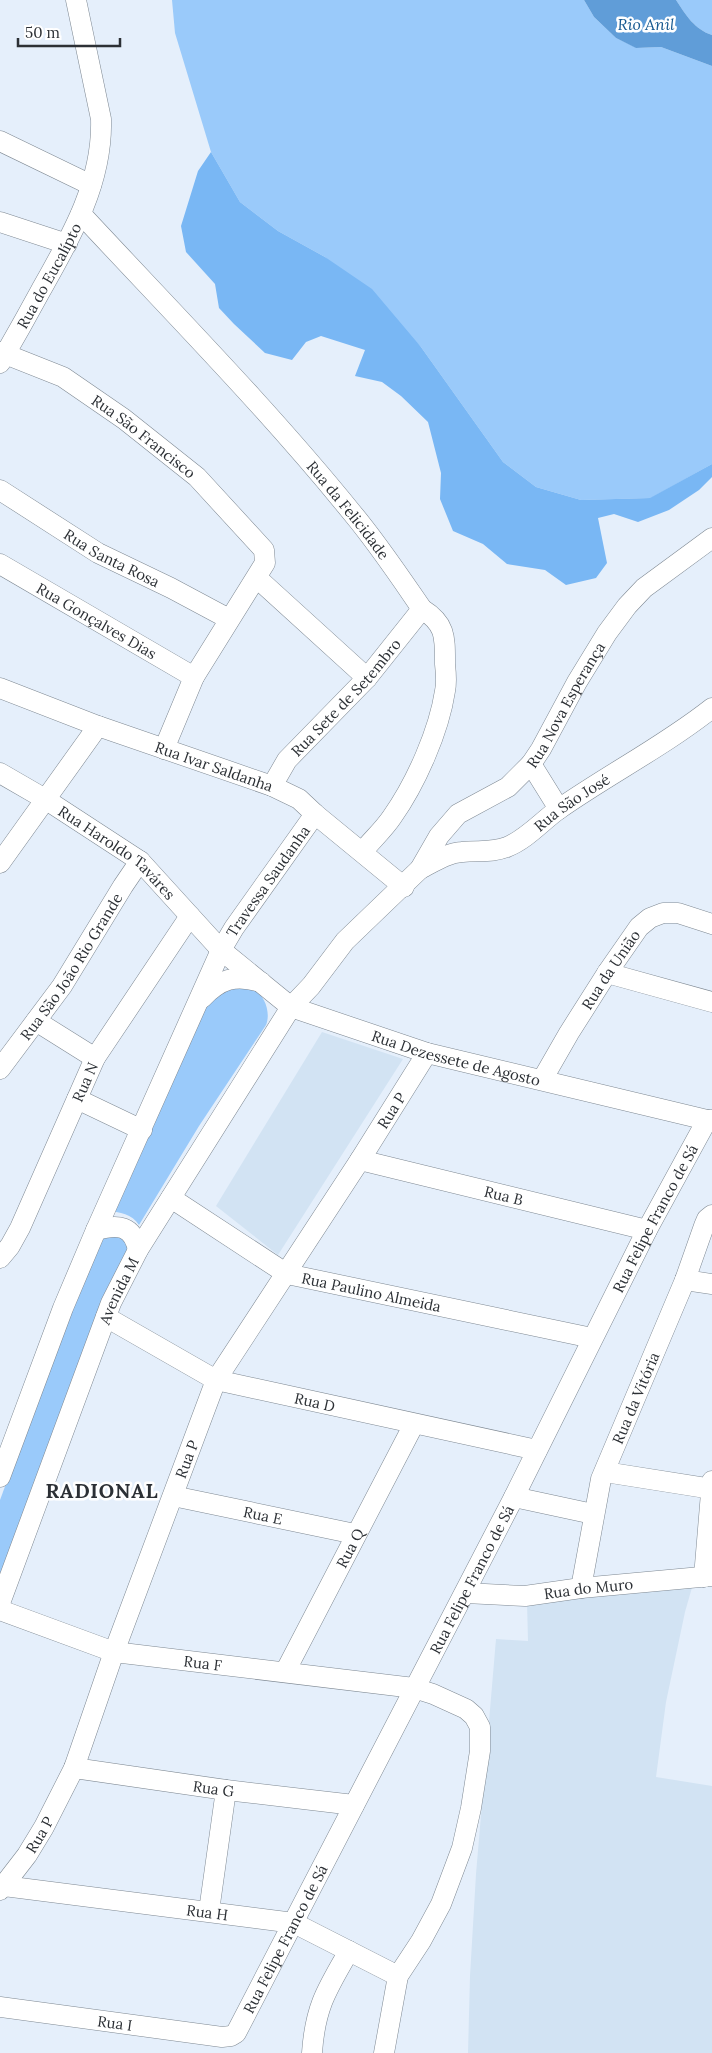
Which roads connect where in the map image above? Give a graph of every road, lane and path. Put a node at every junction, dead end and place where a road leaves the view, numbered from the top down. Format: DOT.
graph roads {
  1 [pos="76,0"];
  2 [pos="0,141"];
  3 [pos="91,185"];
  4 [pos="81,214"];
  5 [pos="0,222"];
  6 [pos="67,244"];
  7 [pos="2,356"];
  8 [pos="0,490"];
  9 [pos="712,538"];
  10 [pos="0,564"];
  11 [pos="257,578"];
  12 [pos="422,609"];
  13 [pos="228,619"];
  14 [pos="194,677"];
  15 [pos="367,678"];
  16 [pos="0,688"];
  17 [pos="712,708"];
  18 [pos="98,726"];
  19 [pos="164,749"];
  20 [pos="531,764"];
  21 [pos="0,774"];
  22 [pos="272,786"];
  23 [pos="45,799"];
  24 [pos="559,809"];
  25 [pos="315,814"];
  26 [pos="363,852"];
  27 [pos="140,861"];
  28 [pos="0,863"];
  29 [pos="420,869"];
  30 [pos="404,887"];
  31 [pos="190,916"];
  32 [pos="712,924"];
  33 [pos="222,950"];
  34 [pos="607,973"];
  35 [pos="265,985"];
  36 [pos="198,1002"];
  37 [pos="712,1002"];
  38 [pos="292,1007"];
  39 [pos="36,1021"];
  40 [pos="272,1037"];
  41 [pos="427,1053"];
  42 [pos="94,1058"];
  43 [pos="0,1069"];
  44 [pos="542,1080"];
  45 [pos="77,1099"];
  46 [pos="709,1120"];
  47 [pos="142,1130"];
  48 [pos="360,1160"];
  49 [pos="171,1198"];
  50 [pos="711,1216"];
  51 [pos="96,1230"];
  52 [pos="647,1230"];
  53 [pos="138,1250"];
  54 [pos="0,1258"];
  55 [pos="287,1274"];
  56 [pos="685,1280"];
  57 [pos="712,1284"];
  58 [pos="106,1317"];
  59 [pos="592,1338"];
  60 [pos="216,1380"];
  61 [pos="414,1424"];
  62 [pos="537,1450"];
  63 [pos="605,1472"];
  64 [pos="0,1477"];
  65 [pos="712,1486"];
  66 [pos="173,1496"];
  67 [pos="514,1497"];
  68 [pos="593,1514"];
  69 [pos="355,1534"];
  70 [pos="708,1577"];
  71 [pos="581,1588"];
  72 [pos="465,1593"];
  73 [pos="0,1603"];
  74 [pos="0,1610"];
  75 [pos="114,1652"];
  76 [pos="285,1672"];
  77 [pos="414,1688"];
  78 [pos="74,1768"];
  79 [pos="226,1790"];
  80 [pos="354,1805"];
  81 [pos="2,1888"];
  82 [pos="209,1911"];
  83 [pos="294,1923"];
  84 [pos="349,1951"];
  85 [pos="398,1976"];
  86 [pos="0,2007"];
  87 [pos="231,2036"];
  88 [pos="312,2053"];
  89 [pos="384,2053"];
  1 -- 3 [label="street, Rua do Eucalípto"];
  2 -- 3 [label="street"];
  3 -- 4 [label="street, Rua do Eucalípto"];
  4 -- 6 [label="street, Rua do Eucalípto"];
  4 -- 12 [label="street, Rua da Felicidade"];
  5 -- 6 [label="street"];
  6 -- 7 [label="street, Rua do Eucalípto"];
  7 -- 11 [label="street, Rua São Francisco"];
  8 -- 13 [label="street, Rua Santa Rosa"];
  9 -- 20 [label="street, Rua Nova Esperança"];
  10 -- 14 [label="street, Rua Gonçalves Dias"];
  11 -- 13 [label="street"];
  11 -- 15 [label="street"];
  12 -- 15 [label="street, Rua Sete de Setembro"];
  12 -- 26 [label="street, Rua da Felicidade"];
  13 -- 14 [label="street"];
  14 -- 19 [label="street"];
  15 -- 22 [label="street, Rua Sete de Setembro"];
  16 -- 18 [label="street, Rua Ivar Saldanha"];
  17 -- 24 [label="street, Rua São José"];
  18 -- 19 [label="street, Rua Ivar Saldanha"];
  18 -- 23 [label="street"];
  19 -- 22 [label="street, Rua Ivar Saldanha"];
  20 -- 24 [label="street"];
  20 -- 29 [label="street, Rua Nova Esperança"];
  21 -- 23 [label="street, Rua Haroldo Taváres"];
  22 -- 25 [label="street, Rua Ivar Saldanha"];
  23 -- 27 [label="street, Rua Haroldo Taváres"];
  23 -- 28 [label="street"];
  24 -- 29 [label="street, Rua São José"];
  25 -- 26 [label="street, Rua Ivar Saldanha"];
  25 -- 33 [label="street, Travessa Saudanha"];
  26 -- 30 [label="street, Rua Ivar Saldanha"];
  27 -- 31 [label="street, Rua Haroldo Taváres"];
  27 -- 39 [label="street, Rua São João Rio Grande"];
  29 -- 30 [label="street, Avenida M"];
  30 -- 38 [label="street, Avenida M"];
  31 -- 33 [label="street, Rua Haroldo Taváres"];
  31 -- 42 [label="street, Rua N"];
  32 -- 34 [label="street, Rua da União"];
  33 -- 35 [label="street, Rua Dezessete de Agosto"];
  33 -- 36 [label="street"];
  34 -- 37 [label="street"];
  34 -- 44 [label="street, Rua da União"];
  35 -- 36 [label="street"];
  35 -- 38 [label="street, Rua Dezessete de Agosto"];
  35 -- 40 [label="street"];
  36 -- 47 [label="street"];
  38 -- 40 [label="street, Avenida M"];
  38 -- 41 [label="street, Rua Dezessete de Agosto"];
  39 -- 42 [label="street"];
  39 -- 43 [label="street, Rua São João Rio Grande"];
  40 -- 49 [label="street, Avenida M"];
  41 -- 44 [label="street, Rua Dezessete de Agosto"];
  41 -- 48 [label="street, Rua P"];
  42 -- 45 [label="street, Rua N"];
  44 -- 46 [label="street, Rua Dezessete de Agosto"];
  45 -- 47 [label="street"];
  45 -- 54 [label="street, Rua N"];
  46 -- 52 [label="street, Rua Felipe Franco de Sá"];
  47 -- 51 [label="street"];
  48 -- 52 [label="street, Rua B"];
  48 -- 55 [label="street, Rua P"];
  49 -- 53 [label="street, Avenida M"];
  49 -- 55 [label="street, Rua Paulino Almeida"];
  50 -- 56 [label="street, Rua da Vitória"];
  51 -- 53 [label="street"];
  51 -- 64 [label="street"];
  52 -- 59 [label="street, Rua Felipe Franco de Sá"];
  53 -- 58 [label="street, Avenida M"];
  55 -- 59 [label="street, Rua Paulino Almeida"];
  55 -- 60 [label="street, Rua P"];
  56 -- 57 [label="street"];
  56 -- 63 [label="street, Rua da Vitória"];
  58 -- 60 [label="street, Rua D"];
  58 -- 73 [label="street, Avenida M"];
  59 -- 62 [label="street, Rua Felipe Franco de Sá"];
  60 -- 61 [label="street, Rua D"];
  60 -- 66 [label="street, Rua P"];
  61 -- 62 [label="street, Rua D"];
  61 -- 69 [label="street, Rua Q"];
  62 -- 67 [label="street, Rua Felipe Franco de Sá"];
  63 -- 65 [label="street"];
  63 -- 68 [label="street, Rua da Vitória"];
  65 -- 70 [label="street"];
  66 -- 69 [label="street, Rua E"];
  66 -- 75 [label="street, Rua P"];
  67 -- 68 [label="street"];
  67 -- 72 [label="street, Rua Felipe Franco de Sá"];
  68 -- 71 [label="street, Rua da Vitória"];
  69 -- 76 [label="street, Rua Q"];
  70 -- 71 [label="street, Rua do Muro"];
  71 -- 72 [label="street, Rua do Muro"];
  72 -- 77 [label="street, Rua Felipe Franco de Sá"];
  74 -- 75 [label="street, Rua F"];
  75 -- 76 [label="street, Rua F"];
  75 -- 78 [label="street, Rua P"];
  76 -- 77 [label="street, Rua F"];
  77 -- 80 [label="street, Rua Felipe Franco de Sá"];
  77 -- 85 [label="street, Rua F"];
  78 -- 79 [label="street, Rua G"];
  78 -- 81 [label="street, Rua P"];
  79 -- 80 [label="street, Rua G"];
  79 -- 82 [label="street"];
  80 -- 83 [label="street, Rua Felipe Franco de Sá"];
  81 -- 82 [label="street, Rua H"];
  82 -- 83 [label="street, Rua H"];
  83 -- 84 [label="street, Rua H"];
  83 -- 87 [label="street, Rua Felipe Franco de Sá"];
  84 -- 85 [label="street, Rua H"];
  84 -- 88 [label="street"];
  85 -- 89 [label="street"];
  86 -- 87 [label="street, Rua I"];
}
